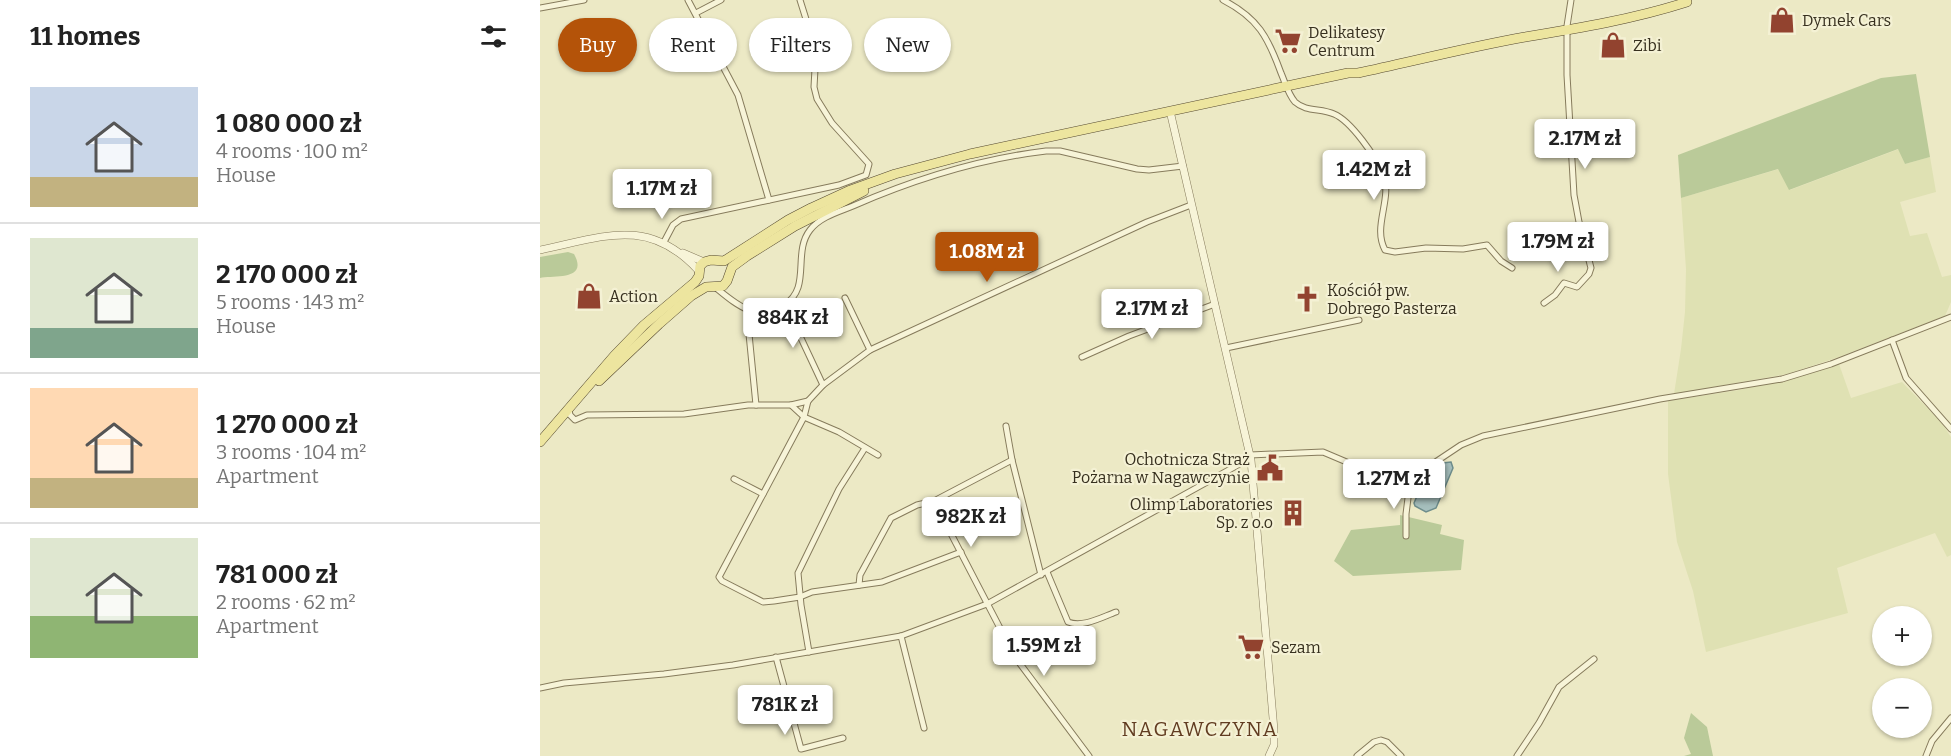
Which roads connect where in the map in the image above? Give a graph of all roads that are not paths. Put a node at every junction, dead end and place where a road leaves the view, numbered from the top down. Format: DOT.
graph roads {
  1 [pos="584,0"];
  2 [pos="688,0"];
  3 [pos="721,0"];
  4 [pos="800,0"];
  5 [pos="1223,0"];
  6 [pos="1571,0"];
  7 [pos="1699,0"];
  8 [pos="540,8"];
  9 [pos="696,13"];
  10 [pos="1568,29"];
  11 [pos="1288,88"];
  12 [pos="1171,113"];
  13 [pos="1183,166"];
  14 [pos="769,200"];
  15 [pos="1191,205"];
  16 [pos="663,243"];
  17 [pos="540,250"];
  18 [pos="721,262"];
  19 [pos="1512,268"];
  20 [pos="700,269"];
  21 [pos="727,279"];
  22 [pos="710,287"];
  23 [pos="730,298"];
  24 [pos="845,298"];
  25 [pos="1544,303"];
  26 [pos="785,304"];
  27 [pos="1215,304"];
  28 [pos="750,311"];
  29 [pos="1951,316"];
  30 [pos="1359,320"];
  31 [pos="1892,340"];
  32 [pos="1226,348"];
  33 [pos="870,350"];
  34 [pos="1082,357"];
  35 [pos="823,385"];
  36 [pos="808,401"];
  37 [pos="756,405"];
  38 [pos="791,405"];
  39 [pos="569,411"];
  40 [pos="804,417"];
  41 [pos="1006,426"];
  42 [pos="1951,429"];
  43 [pos="540,442"];
  44 [pos="865,447"];
  45 [pos="540,452"];
  46 [pos="878,455"];
  47 [pos="1251,458"];
  48 [pos="1012,460"];
  49 [pos="734,479"];
  50 [pos="1408,482"];
  51 [pos="763,494"];
  52 [pos="934,501"];
  53 [pos="1406,536"];
  54 [pos="961,552"];
  55 [pos="1044,574"];
  56 [pos="860,585"];
  57 [pos="800,597"];
  58 [pos="987,604"];
  59 [pos="1116,612"];
  60 [pos="902,636"];
  61 [pos="810,652"];
  62 [pos="776,657"];
  63 [pos="1594,660"];
  64 [pos="540,688"];
  65 [pos="1951,718"];
  66 [pos="924,728"];
  67 [pos="843,738"];
  68 [pos="1270,755"];
  69 [pos="1089,756"];
  70 [pos="1357,756"];
  71 [pos="1401,756"];
  72 [pos="1516,756"];
  73 [pos="1926,756"];
  1 -- 8 [label="street"];
  2 -- 9 [label="street"];
  3 -- 9 [label="street"];
  4 -- 14 [label="street"];
  5 -- 11 [label="street"];
  6 -- 10 [label="street"];
  7 -- 10 [label="main road"];
  9 -- 14 [label="street"];
  10 -- 11 [label="main road"];
  10 -- 25 [label="street"];
  11 -- 12 [label="main road"];
  11 -- 19 [label="street"];
  12 -- 13 [label="street"];
  12 -- 18 [label="main road"];
  12 -- 21 [label="main road"];
  13 -- 15 [label="street"];
  13 -- 26 [label="street"];
  14 -- 16 [label="street"];
  15 -- 27 [label="street"];
  15 -- 33 [label="street"];
  16 -- 17 [label="street"];
  16 -- 20 [label="street"];
  18 -- 20 [label="main road"];
  18 -- 21 [label="main road"];
  20 -- 22 [label="main road"];
  20 -- 39 [label="main road"];
  21 -- 22 [label="main road"];
  21 -- 23 [label="street"];
  22 -- 23 [label="street"];
  22 -- 39 [label="main road"];
  23 -- 28 [label="street"];
  24 -- 33 [label="street"];
  26 -- 28 [label="street"];
  26 -- 35 [label="street"];
  27 -- 32 [label="street"];
  27 -- 34 [label="street"];
  28 -- 37 [label="street"];
  29 -- 31 [label="street"];
  30 -- 32 [label="street"];
  31 -- 42 [label="street"];
  31 -- 50 [label="street"];
  32 -- 47 [label="street"];
  33 -- 35 [label="street"];
  35 -- 36 [label="street"];
  36 -- 38 [label="street"];
  36 -- 40 [label="street"];
  37 -- 38 [label="street"];
  37 -- 39 [label="street"];
  38 -- 40 [label="street"];
  39 -- 43 [label="main road"];
  39 -- 45 [label="main road"];
  40 -- 44 [label="street"];
  40 -- 51 [label="street"];
  41 -- 48 [label="street"];
  44 -- 46 [label="street"];
  44 -- 57 [label="street"];
  47 -- 50 [label="street"];
  47 -- 55 [label="street"];
  47 -- 68 [label="street"];
  48 -- 52 [label="street"];
  48 -- 55 [label="street"];
  49 -- 51 [label="street"];
  50 -- 53 [label="street"];
  51 -- 57 [label="street"];
  52 -- 54 [label="street"];
  52 -- 56 [label="street"];
  54 -- 56 [label="street"];
  54 -- 58 [label="street"];
  55 -- 58 [label="street"];
  55 -- 59 [label="street"];
  56 -- 57 [label="street"];
  57 -- 61 [label="street"];
  58 -- 60 [label="street"];
  58 -- 69 [label="street"];
  60 -- 61 [label="street"];
  60 -- 66 [label="street"];
  61 -- 62 [label="street"];
  62 -- 64 [label="street"];
  62 -- 67 [label="street"];
  63 -- 72 [label="street"];
  65 -- 73 [label="street"];
  70 -- 71 [label="street"];
}
